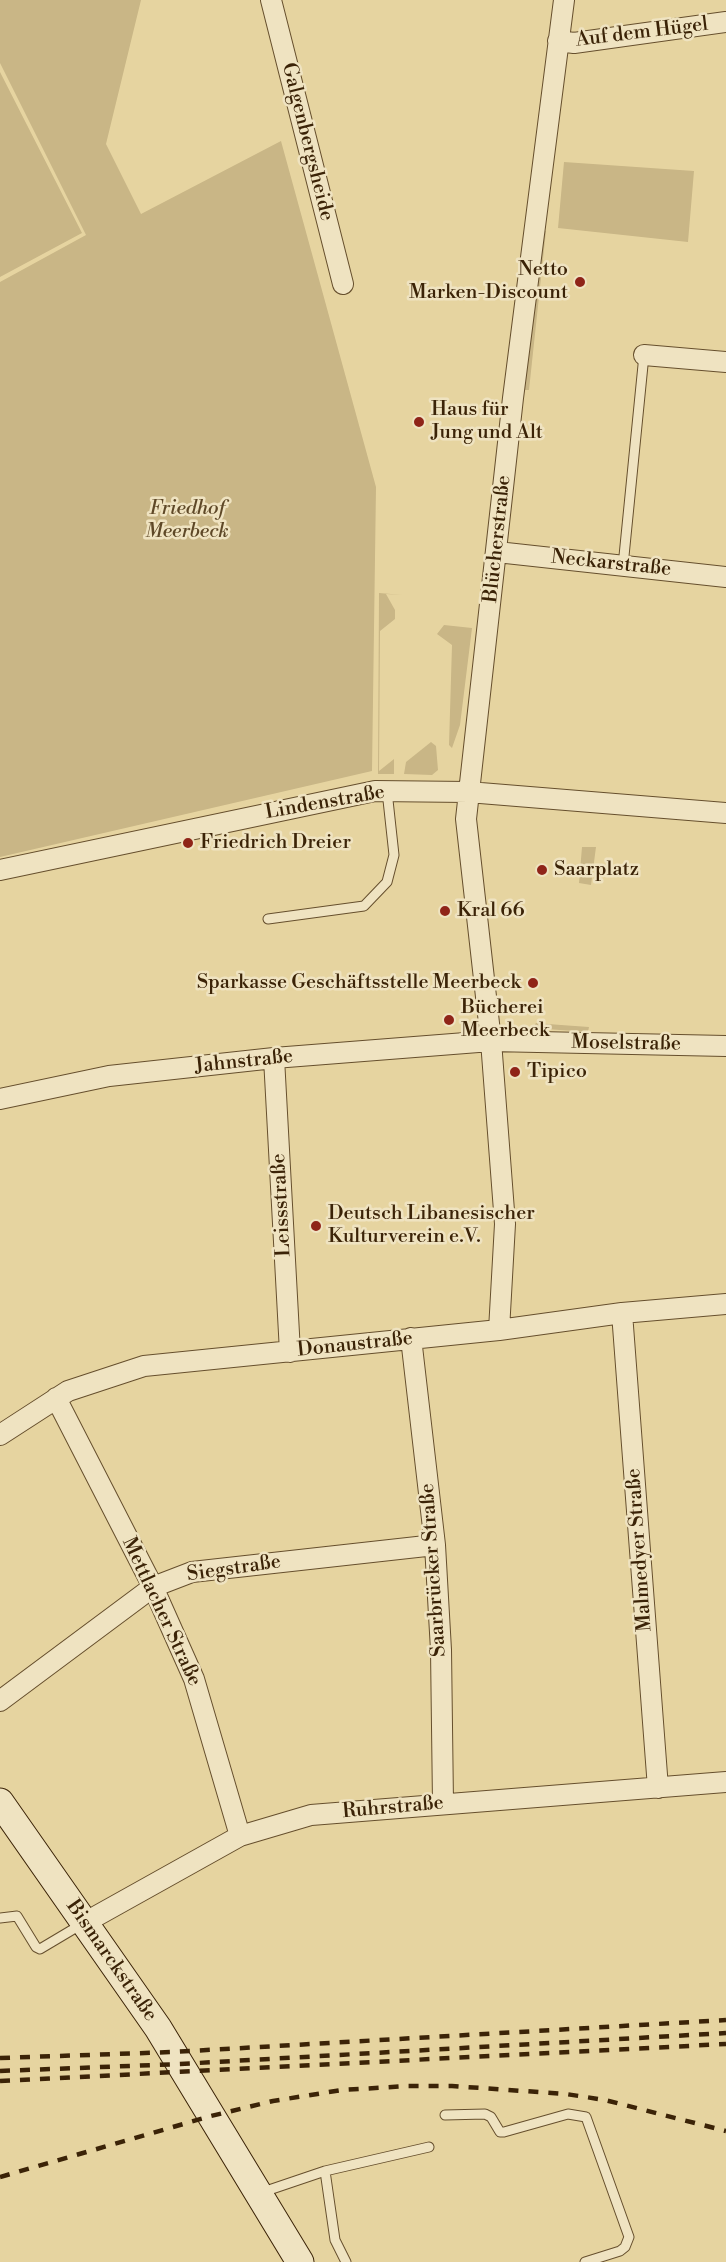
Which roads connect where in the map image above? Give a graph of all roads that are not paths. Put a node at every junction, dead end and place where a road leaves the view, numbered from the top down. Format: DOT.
graph roads {
  1 [pos="271,0"];
  2 [pos="564,0"];
  3 [pos="726,22"];
  4 [pos="558,41"];
  5 [pos="343,284"];
  6 [pos="644,355"];
  7 [pos="726,362"];
  8 [pos="497,552"];
  9 [pos="623,566"];
  10 [pos="726,577"];
  11 [pos="387,791"];
  12 [pos="468,792"];
  13 [pos="726,813"];
  14 [pos="0,870"];
  15 [pos="268,919"];
  16 [pos="491,1041"];
  17 [pos="726,1046"];
  18 [pos="274,1058"];
  19 [pos="0,1099"];
  20 [pos="726,1304"];
  21 [pos="621,1313"];
  22 [pos="499,1330"];
  23 [pos="411,1338"];
  24 [pos="290,1352"];
  25 [pos="56,1398"];
  26 [pos="0,1435"];
  27 [pos="435,1545"];
  28 [pos="153,1587"];
  29 [pos="0,1701"];
  30 [pos="726,1782"];
  31 [pos="658,1788"];
  32 [pos="0,1802"];
  33 [pos="443,1803"];
  34 [pos="240,1836"];
  35 [pos="0,1917"];
  36 [pos="84,1923"];
  37 [pos="446,2115"];
  38 [pos="429,2147"];
  39 [pos="325,2171"];
  40 [pos="258,2193"];
  41 [pos="300,2262"];
  42 [pos="346,2262"];
  43 [pos="585,2262"];
  1 -- 5 [label="street, Galgenbergsheide"];
  2 -- 4 [label="street, Blücherstraße"];
  3 -- 4 [label="street, Auf dem Hügel"];
  4 -- 8 [label="street, Blücherstraße"];
  6 -- 7 [label="street"];
  6 -- 9 [label="lane"];
  8 -- 9 [label="street, Neckarstraße"];
  8 -- 12 [label="street, Blücherstraße"];
  9 -- 10 [label="street, Neckarstraße"];
  11 -- 12 [label="street, Lindenstraße"];
  11 -- 14 [label="street, Lindenstraße"];
  11 -- 15 [label="lane"];
  12 -- 13 [label="street, Lindenstraße"];
  12 -- 16 [label="street, Blücherstraße"];
  16 -- 17 [label="street, Moselstraße"];
  16 -- 18 [label="street, Jahnstraße"];
  16 -- 22 [label="street, Blücherstraße"];
  18 -- 19 [label="street, Jahnstraße"];
  18 -- 24 [label="street, Leissstraße"];
  20 -- 21 [label="street, Donaustraße"];
  21 -- 22 [label="street, Donaustraße"];
  21 -- 31 [label="street, Malmedyer Straße"];
  22 -- 23 [label="street, Donaustraße"];
  23 -- 24 [label="street, Donaustraße"];
  23 -- 27 [label="street, Saarbrücker Straße"];
  24 -- 25 [label="street, Donaustraße"];
  25 -- 26 [label="street, Donaustraße"];
  25 -- 28 [label="street, Mettlacher Straße"];
  27 -- 28 [label="street, Siegstraße"];
  27 -- 33 [label="street, Saarbrücker Straße"];
  28 -- 29 [label="street, Siegstraße"];
  28 -- 34 [label="street, Mettlacher Straße"];
  30 -- 31 [label="street, Ruhrstraße"];
  31 -- 33 [label="street, Ruhrstraße"];
  32 -- 36 [label="main road, Bismarckstraße"];
  33 -- 34 [label="street, Ruhrstraße"];
  34 -- 36 [label="street, Ruhrstraße"];
  35 -- 36 [label="lane"];
  36 -- 40 [label="main road, Bismarckstraße"];
  37 -- 43 [label="lane"];
  38 -- 39 [label="lane"];
  39 -- 40 [label="lane"];
  39 -- 42 [label="lane"];
  40 -- 41 [label="main road, Bismarckstraße"];
}
